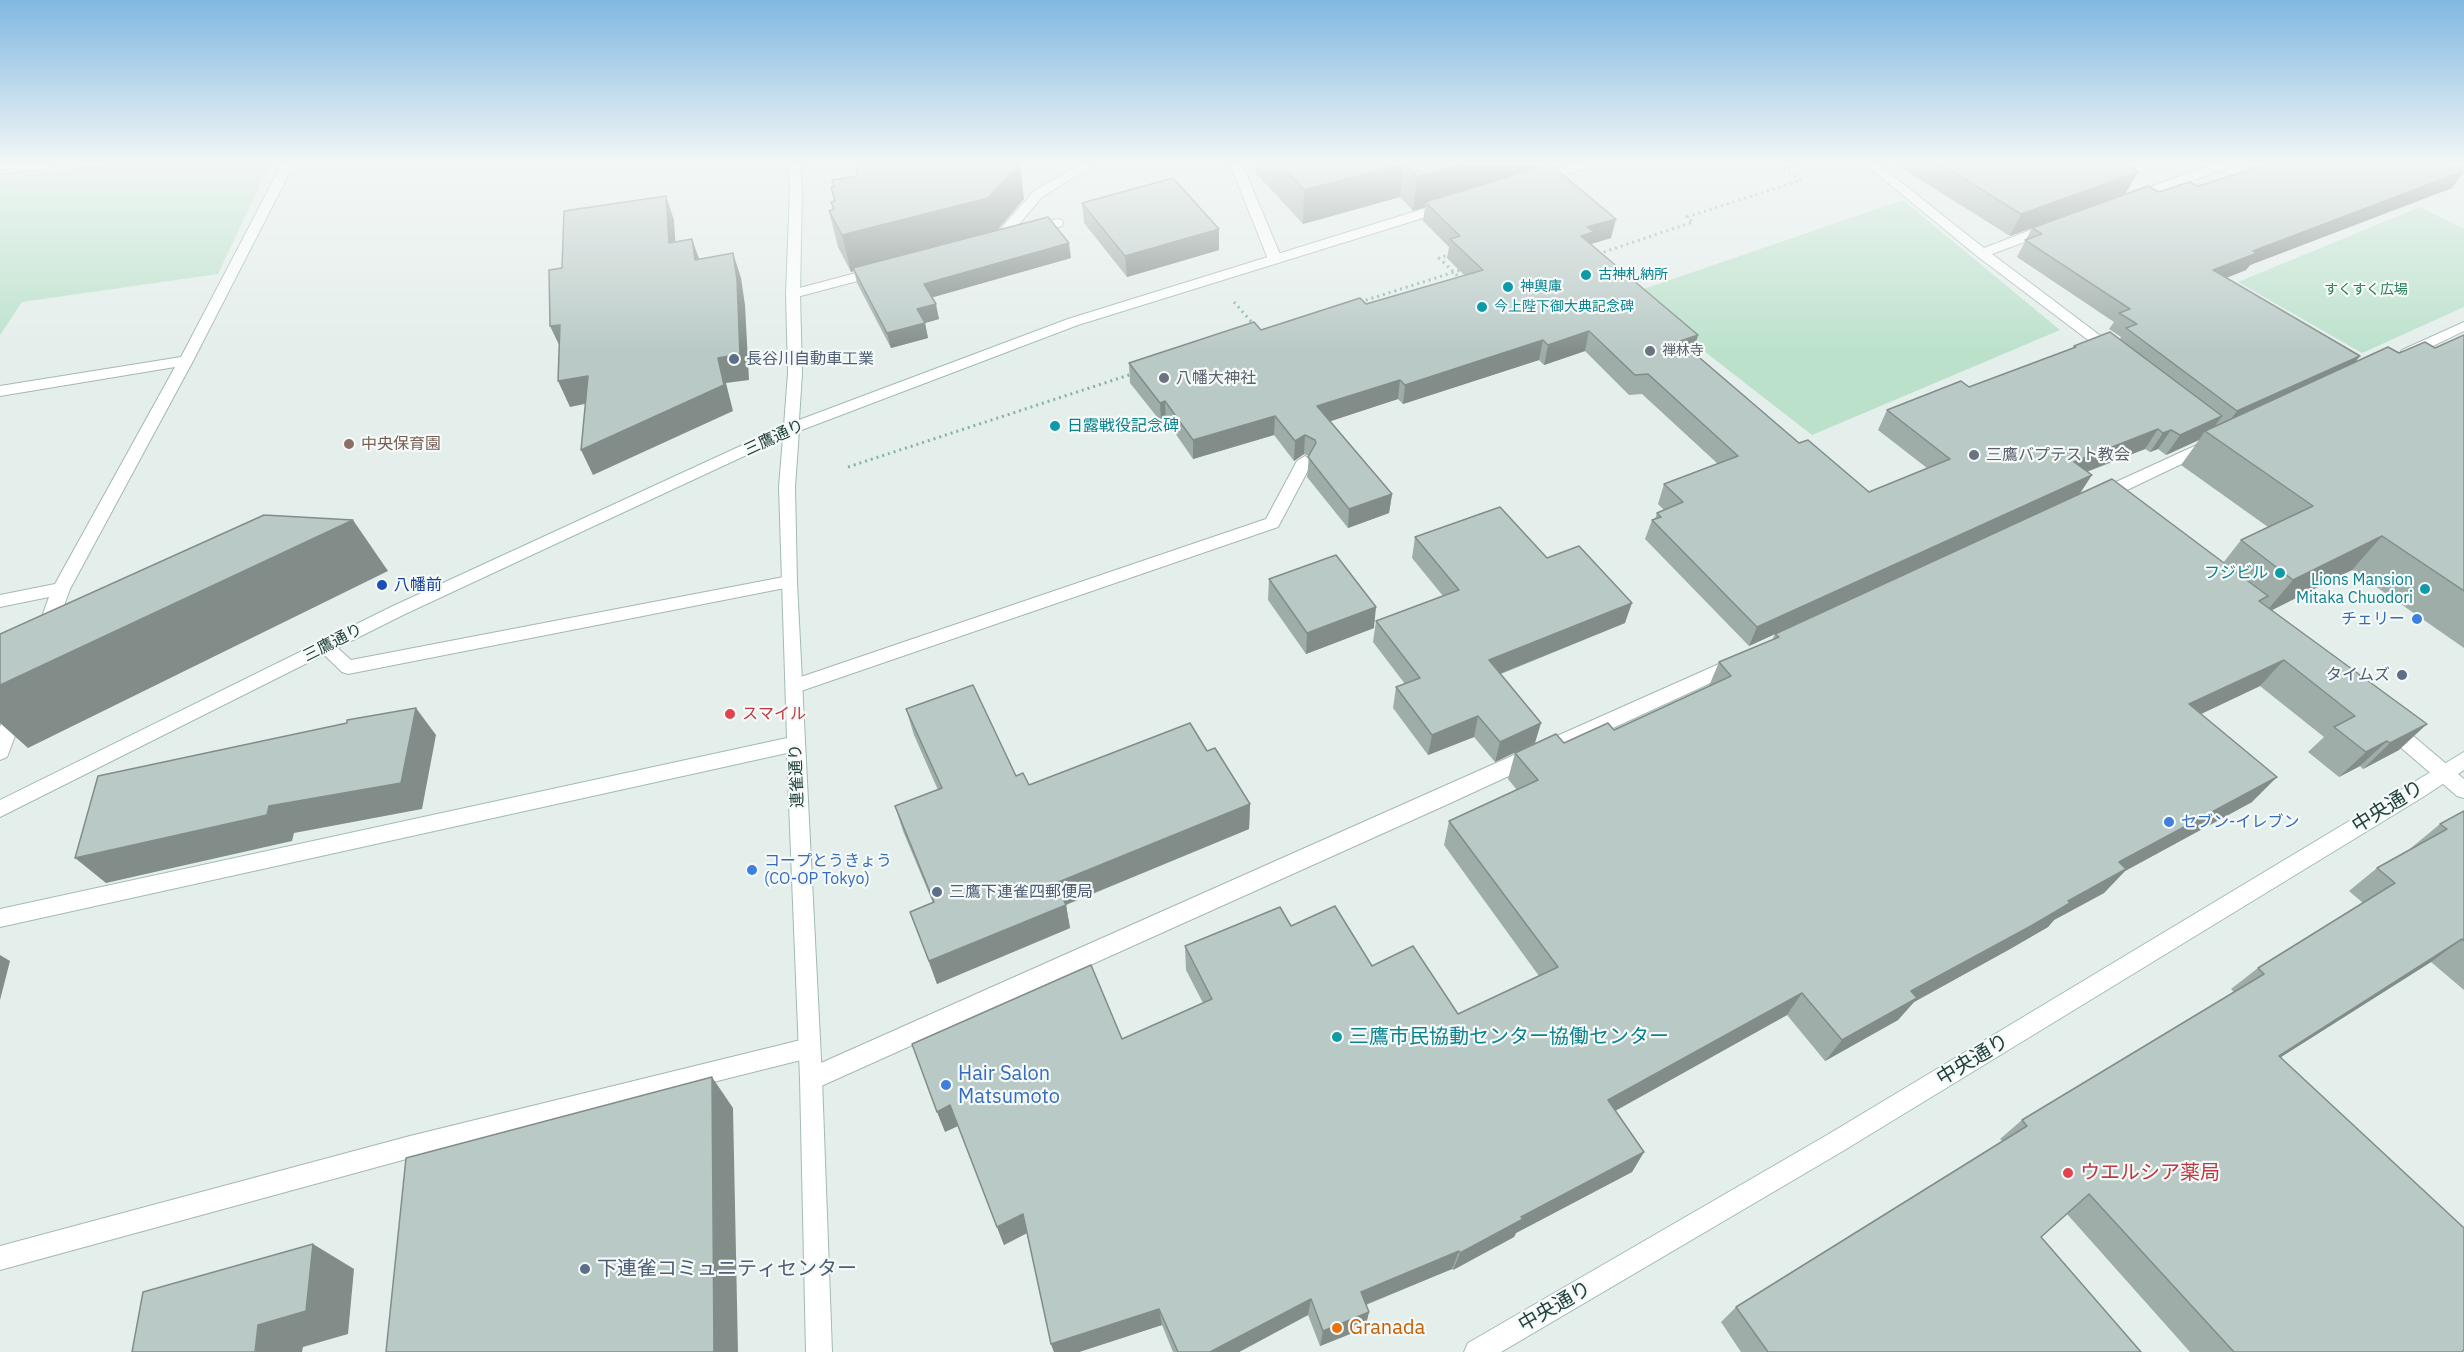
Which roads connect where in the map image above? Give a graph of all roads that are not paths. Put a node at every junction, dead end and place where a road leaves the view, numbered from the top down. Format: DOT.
graph roads {
  1 [pos="255,227"];
  2 [pos="795,227"];
  3 [pos="1007,227"];
  4 [pos="1042,227"];
  5 [pos="1262,227"];
  6 [pos="1379,227"];
  7 [pos="1950,227"];
  8 [pos="2051,227"];
  9 [pos="1982,253"];
  10 [pos="1275,259"];
  11 [pos="897,266"];
  12 [pos="794,294"];
  13 [pos="2464,326"];
  14 [pos="2121,359"];
  15 [pos="2391,360"];
  16 [pos="186,361"];
  17 [pos="0,392"];
  18 [pos="790,429"];
  19 [pos="2219,434"];
  20 [pos="1305,461"];
  21 [pos="2102,495"];
  22 [pos="2080,505"];
  23 [pos="2120,510"];
  24 [pos="789,582"];
  25 [pos="61,589"];
  26 [pos="0,601"];
  27 [pos="41,644"];
  28 [pos="325,647"];
  29 [pos="1754,655"];
  30 [pos="795,686"];
  31 [pos="20,698"];
  32 [pos="2376,716"];
  33 [pos="795,744"];
  34 [pos="0,752"];
  35 [pos="2464,760"];
  36 [pos="2445,772"];
  37 [pos="2464,790"];
  38 [pos="0,809"];
  39 [pos="0,918"];
  40 [pos="809,1048"];
  41 [pos="811,1079"];
  42 [pos="0,1258"];
  43 [pos="819,1352"];
  44 [pos="1478,1352"];
  1 -- 16 [label="street"];
  2 -- 12 [label="street, 連雀通り"];
  3 -- 4 [label="street"];
  5 -- 10 [label="street"];
  6 -- 10 [label="street, 三鷹通り"];
  7 -- 9 [label="street"];
  8 -- 9 [label="street"];
  9 -- 14 [label="street"];
  10 -- 18 [label="street, 三鷹通り"];
  11 -- 12 [label="street"];
  12 -- 18 [label="street, 連雀通り"];
  13 -- 15 [label="street"];
  16 -- 17 [label="street"];
  16 -- 25 [label="street"];
  18 -- 24 [label="street, 連雀通り"];
  18 -- 28 [label="street, 三鷹通り"];
  19 -- 21 [label="street"];
  20 -- 30 [label="street"];
  21 -- 22 [label="street"];
  21 -- 23 [label="street"];
  24 -- 28 [label="street"];
  24 -- 30 [label="street, 連雀通り"];
  25 -- 26 [label="street"];
  25 -- 27 [label="street"];
  28 -- 38 [label="street, 三鷹通り"];
  29 -- 41 [label="street"];
  30 -- 33 [label="street, 連雀通り"];
  31 -- 34 [label="street"];
  32 -- 36 [label="street"];
  33 -- 39 [label="street"];
  33 -- 40 [label="street, 連雀通り"];
  35 -- 36 [label="street, 中央通り"];
  36 -- 37 [label="street"];
  36 -- 44 [label="street, 中央通り"];
  40 -- 41 [label="street, 連雀通り"];
  40 -- 42 [label="street"];
  41 -- 43 [label="street, 連雀通り"];
}
